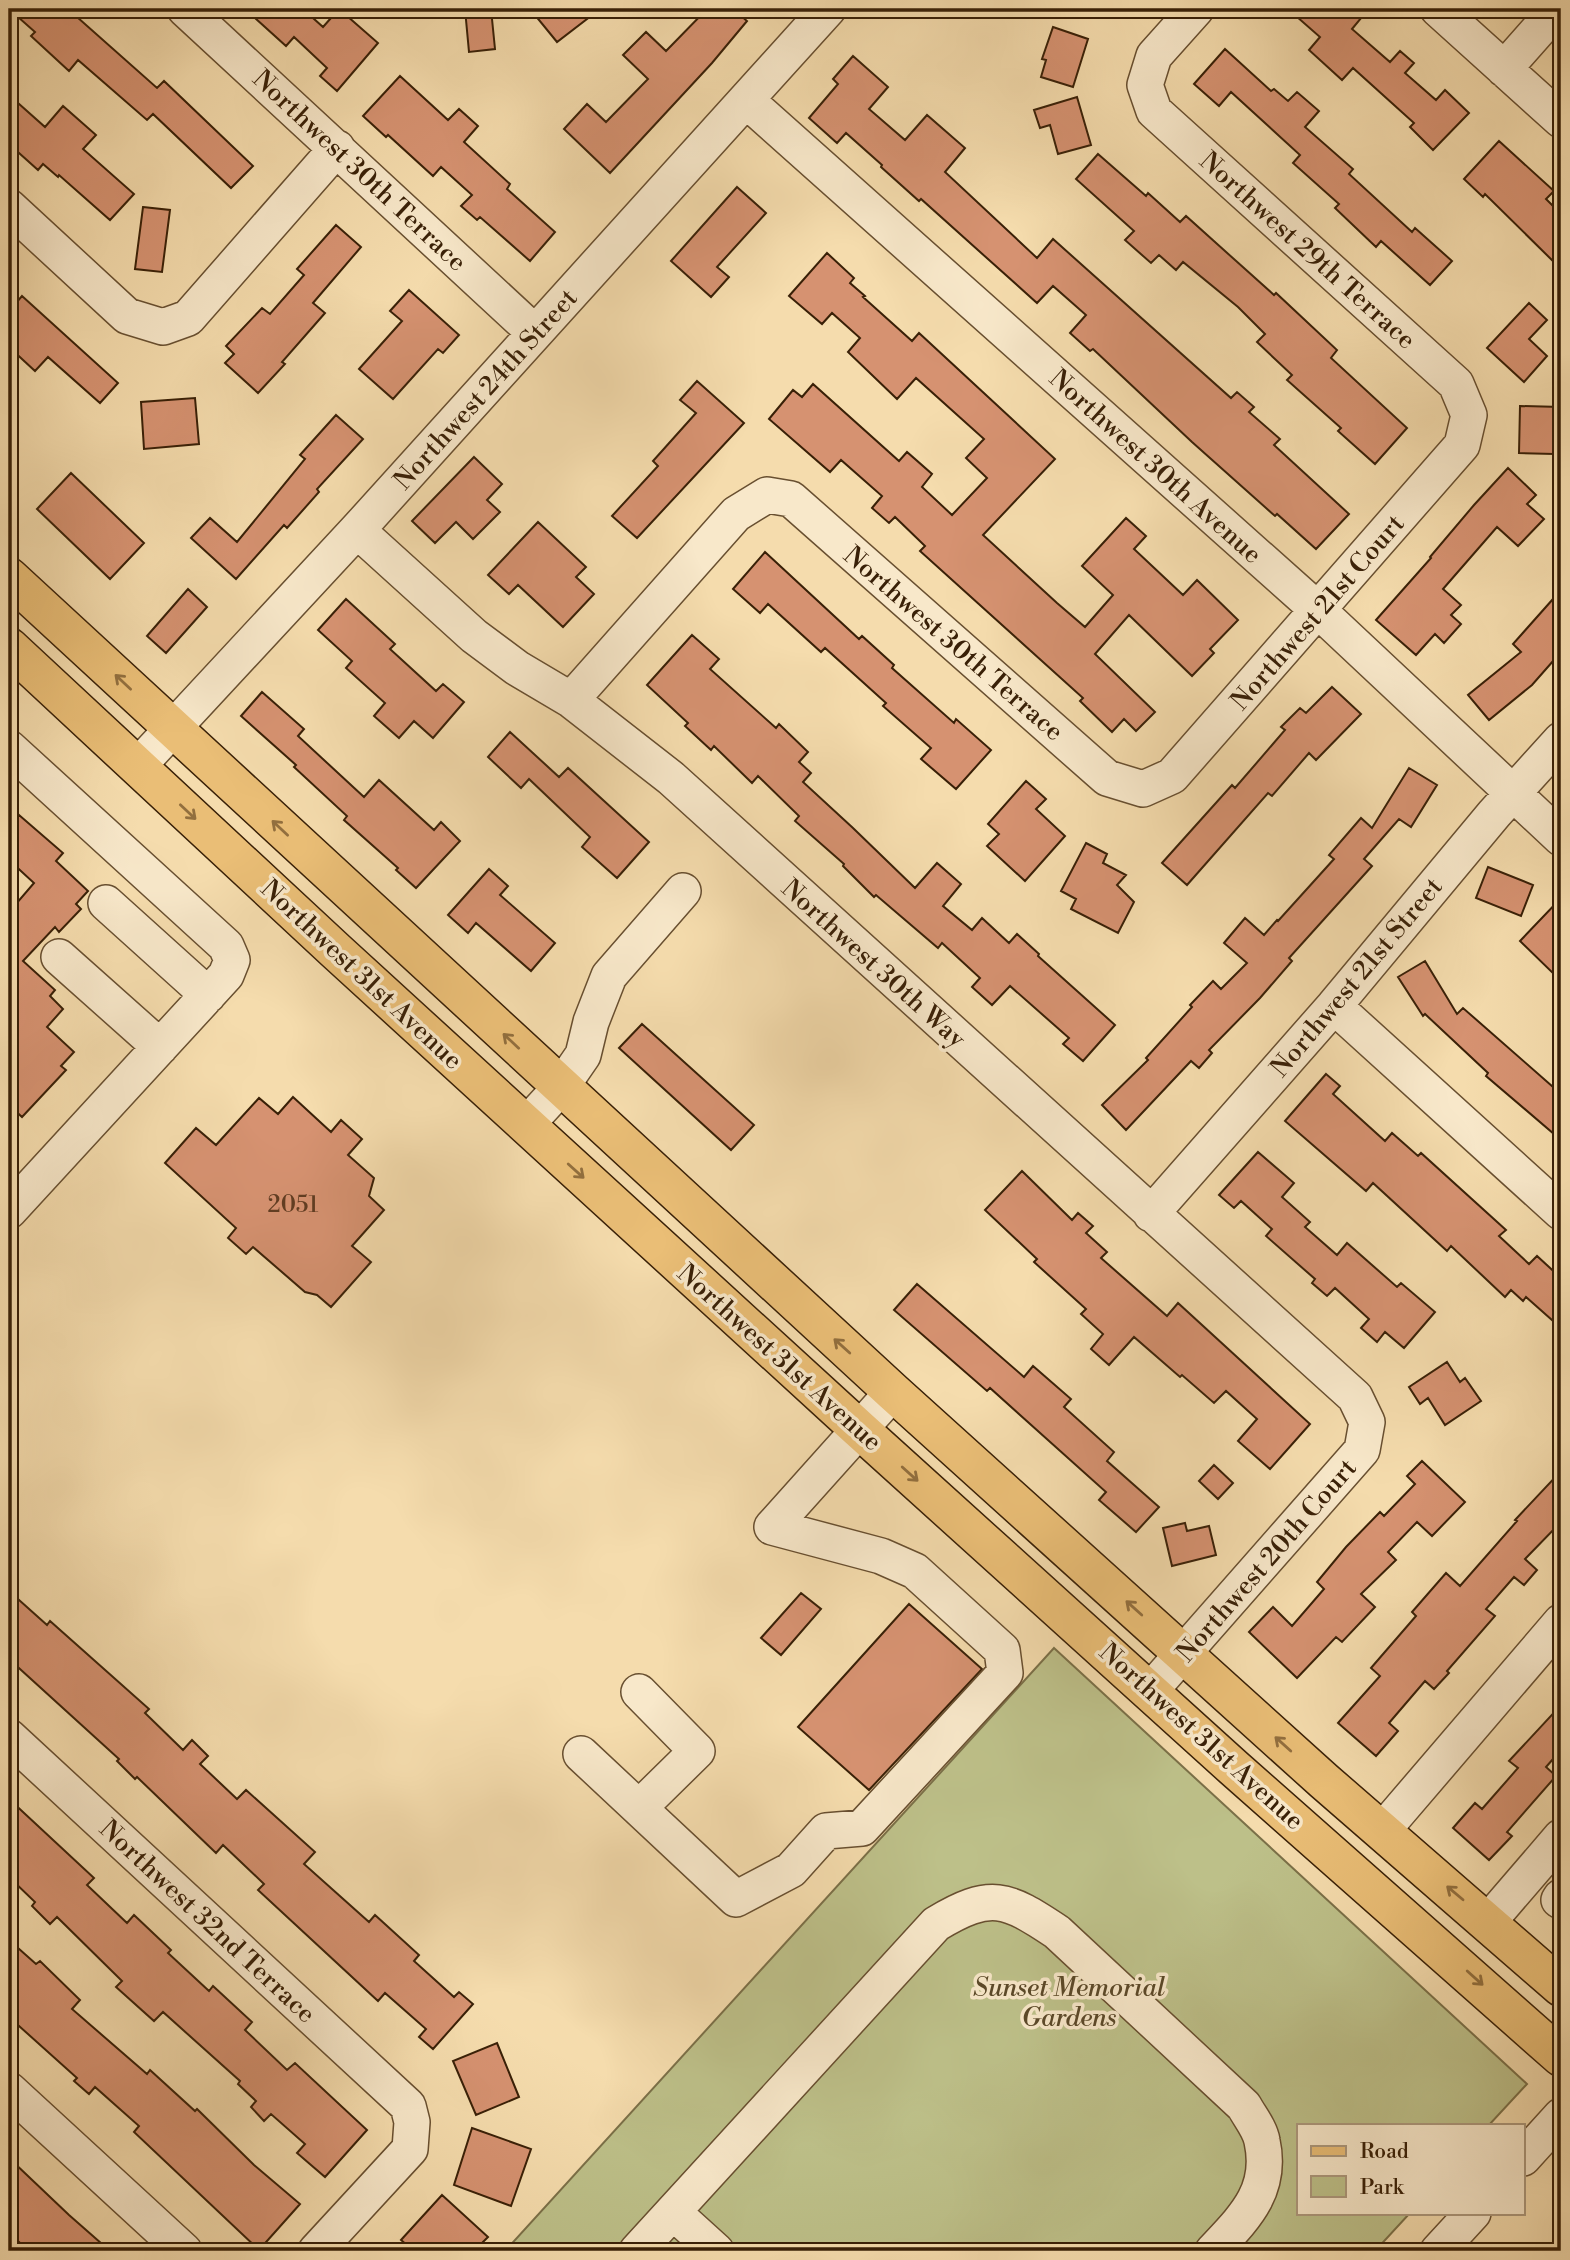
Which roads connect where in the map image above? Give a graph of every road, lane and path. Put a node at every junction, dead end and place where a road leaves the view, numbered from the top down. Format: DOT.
graph roads {
  1 [pos="185,9"];
  2 [pos="828,9"];
  3 [pos="1196,9"];
  4 [pos="1438,9"];
  5 [pos="1556,9"];
  6 [pos="1504,69"];
  7 [pos="746,100"];
  8 [pos="1561,120"];
  9 [pos="337,148"];
  10 [pos="9,207"];
  11 [pos="535,333"];
  12 [pos="1469,415"];
  13 [pos="357,530"];
  14 [pos="9,577"];
  15 [pos="1319,611"];
  16 [pos="9,647"];
  17 [pos="571,700"];
  18 [pos="173,729"];
  19 [pos="1561,740"];
  20 [pos="9,748"];
  21 [pos="138,766"];
  22 [pos="1143,789"];
  23 [pos="1512,794"];
  24 [pos="1561,838"];
  25 [pos="683,891"];
  26 [pos="106,904"];
  27 [pos="60,957"];
  28 [pos="208,995"];
  29 [pos="1334,1006"];
  30 [pos="160,1047"];
  31 [pos="561,1087"];
  32 [pos="526,1125"];
  33 [pos="12,1200"];
  34 [pos="1561,1212"];
  35 [pos="1151,1214"];
  36 [pos="893,1392"];
  37 [pos="1367,1422"];
  38 [pos="859,1429"];
  39 [pos="1561,1622"];
  40 [pos="1184,1654"];
  41 [pos="1150,1691"];
  42 [pos="639,1692"];
  43 [pos="9,1737"];
  44 [pos="581,1754"];
  45 [pos="639,1808"];
  46 [pos="1382,1831"];
  47 [pos="1561,1837"];
  48 [pos="1488,1922"];
  49 [pos="1561,1987"];
  50 [pos="1561,2057"];
  51 [pos="9,2090"];
  52 [pos="1561,2116"];
  53 [pos="1524,2157"];
  54 [pos="673,2212"];
  55 [pos="1472,2214"];
  56 [pos="646,2248"];
  57 [pos="184,2251"];
  58 [pos="316,2251"];
  59 [pos="716,2251"];
  60 [pos="1213,2251"];
  61 [pos="1438,2251"];
  1 -- 9 [label="street, Northwest 30th Terrace"];
  2 -- 7 [label="street, Northwest 24th Street"];
  3 -- 12 [label="street, Northwest 29th Terrace"];
  4 -- 6 [label="street"];
  5 -- 6 [label="street"];
  6 -- 8 [label="street"];
  7 -- 11 [label="street, Northwest 24th Street"];
  7 -- 15 [label="street, Northwest 30th Avenue"];
  9 -- 10 [label="street"];
  9 -- 11 [label="street, Northwest 30th Terrace"];
  11 -- 13 [label="street, Northwest 24th Street"];
  12 -- 15 [label="street, Northwest 21st Court"];
  13 -- 17 [label="street, Northwest 30th Way"];
  13 -- 18 [label="street, Northwest 24th Street"];
  18 -- 14 [label="main road, Northwest 31st Avenue, one-way"];
  15 -- 22 [label="street, Northwest 21st Court"];
  15 -- 23 [label="street, Northwest 30th Avenue"];
  16 -- 21 [label="main road, Northwest 31st Avenue"];
  17 -- 22 [label="street, Northwest 30th Terrace"];
  17 -- 35 [label="street, Northwest 30th Way"];
  18 -- 21 [label="street, Northwest 24th Street"];
  31 -- 18 [label="main road, Northwest 31st Avenue, one-way"];
  19 -- 23 [label="street, Northwest 21st Street"];
  20 -- 28 [label="street"];
  21 -- 32 [label="main road, Northwest 31st Avenue, one-way"];
  23 -- 24 [label="street, Northwest 30th Avenue"];
  23 -- 29 [label="street, Northwest 21st Street"];
  25 -- 31 [label="street"];
  26 -- 28 [label="street"];
  27 -- 30 [label="street"];
  28 -- 30 [label="street"];
  29 -- 34 [label="street"];
  29 -- 35 [label="street, Northwest 21st Street"];
  30 -- 33 [label="street"];
  31 -- 32 [label="street"];
  36 -- 31 [label="main road, Northwest 31st Avenue, one-way"];
  32 -- 38 [label="main road, Northwest 31st Avenue, one-way"];
  35 -- 37 [label="street, Northwest 30th Way"];
  36 -- 38 [label="street"];
  40 -- 36 [label="main road, Northwest 31st Avenue, one-way"];
  37 -- 40 [label="street, Northwest 20th Court"];
  38 -- 41 [label="main road, Northwest 31st Avenue, one-way"];
  38 -- 45 [label="street"];
  39 -- 46 [label="street"];
  40 -- 41 [label="street, Northwest 20th Court"];
  46 -- 40 [label="main road, Northwest 31st Avenue, one-way"];
  41 -- 50 [label="main road, Northwest 31st Avenue, one-way"];
  42 -- 45 [label="street"];
  43 -- 58 [label="street, Northwest 32nd Terrace"];
  44 -- 45 [label="street"];
  48 -- 46 [label="main road, Northwest 31st Avenue, one-way"];
  47 -- 48 [label="street"];
  48 -- 49 [label="main road, Northwest 31st Avenue"];
  51 -- 57 [label="street"];
  52 -- 53 [label="street"];
  54 -- 56 [label="street"];
  54 -- 59 [label="street"];
  54 -- 60 [label="street"];
  55 -- 61 [label="street"];
}
